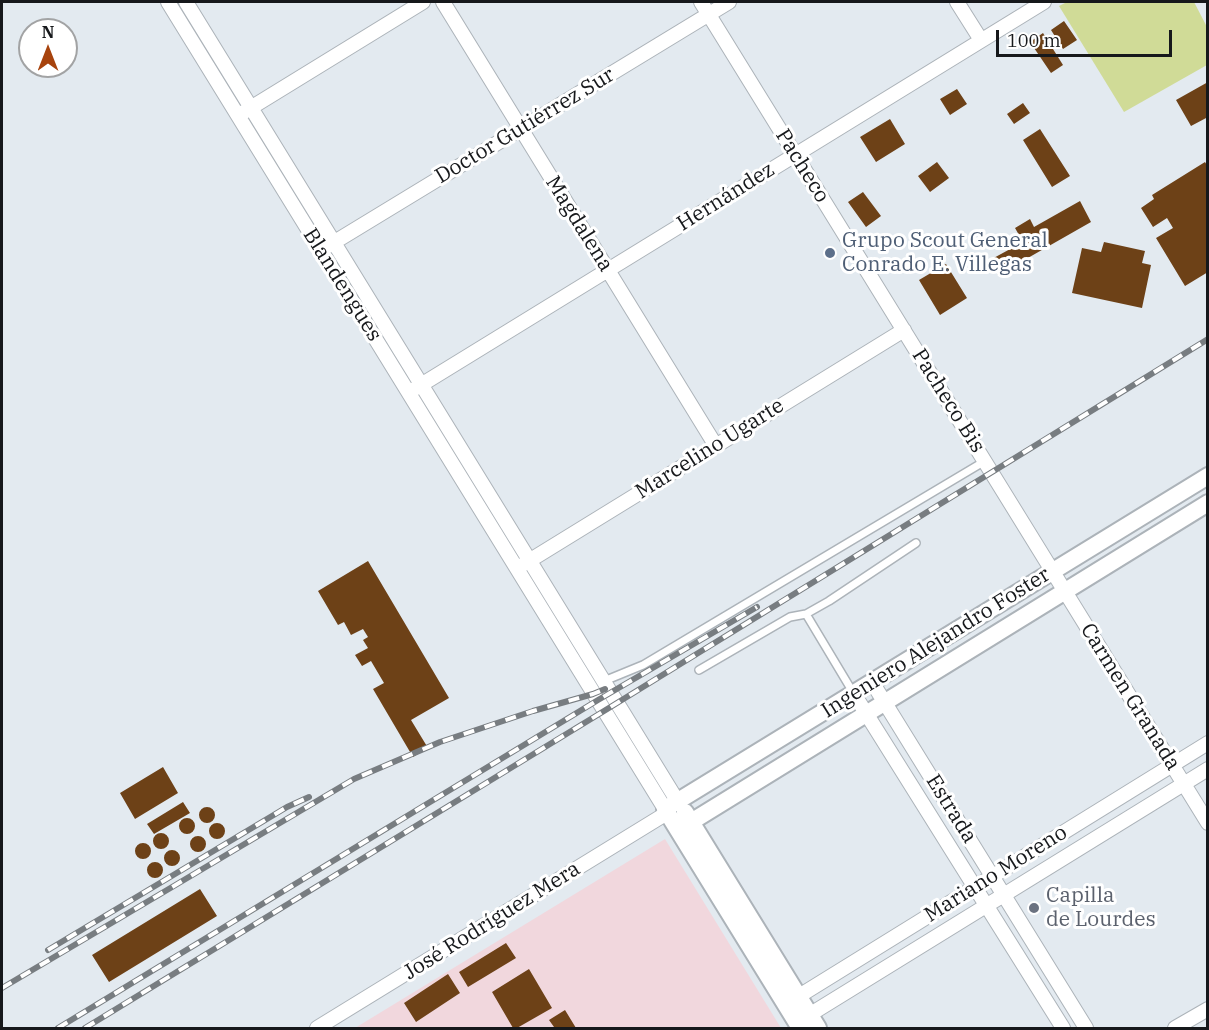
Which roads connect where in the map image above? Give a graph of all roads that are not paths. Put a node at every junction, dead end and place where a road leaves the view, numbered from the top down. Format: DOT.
graph roads {
  1 [pos="168,2"];
  2 [pos="186,2"];
  3 [pos="423,2"];
  4 [pos="443,2"];
  5 [pos="701,2"];
  6 [pos="729,2"];
  7 [pos="957,2"];
  8 [pos="1044,2"];
  9 [pos="709,14"];
  10 [pos="981,40"];
  11 [pos="251,108"];
  12 [pos="238,116"];
  13 [pos="521,129"];
  14 [pos="795,154"];
  15 [pos="334,243"];
  16 [pos="321,250"];
  17 [pos="608,270"];
  18 [pos="904,330"];
  19 [pos="422,385"];
  20 [pos="409,393"];
  21 [pos="716,446"];
  22 [pos="988,466"];
  23 [pos="1208,476"];
  24 [pos="1208,503"];
  25 [pos="916,543"];
  26 [pos="530,560"];
  27 [pos="517,568"];
  28 [pos="1053,571"];
  29 [pos="1065,591"];
  30 [pos="806,614"];
  31 [pos="699,670"];
  32 [pos="604,681"];
  33 [pos="872,682"];
  34 [pos="854,694"];
  35 [pos="885,702"];
  36 [pos="866,714"];
  37 [pos="1208,743"];
  38 [pos="1172,765"];
  39 [pos="1208,768"];
  40 [pos="1183,783"];
  41 [pos="670,808"];
  42 [pos="1208,822"];
  43 [pos="684,826"];
  44 [pos="992,876"];
  45 [pos="975,887"];
  46 [pos="1003,895"];
  47 [pos="986,906"];
  48 [pos="792,1001"];
  49 [pos="1208,1009"];
  50 [pos="806,1024"];
  51 [pos="317,1029"];
  52 [pos="1063,1029"];
  53 [pos="1086,1029"];
  54 [pos="1175,1029"];
  1 -- 12 [label="street, Blandengues"];
  2 -- 11 [label="street, Blandengues"];
  3 -- 11 [label="street"];
  4 -- 13 [label="street, Magdalena"];
  5 -- 9 [label="street, Pacheco"];
  6 -- 9 [label="street, Doctor Gutiérrez Sur"];
  7 -- 10 [label="street"];
  8 -- 10 [label="street, Hernández"];
  9 -- 13 [label="street, Doctor Gutiérrez Sur"];
  9 -- 14 [label="street, Pacheco"];
  10 -- 14 [label="street, Hernández"];
  11 -- 12 [label="street"];
  11 -- 15 [label="street, Blandengues"];
  12 -- 16 [label="street, Blandengues"];
  13 -- 15 [label="street, Doctor Gutiérrez Sur"];
  13 -- 17 [label="street, Magdalena"];
  14 -- 17 [label="street, Hernández"];
  14 -- 18 [label="street, Pacheco"];
  15 -- 16 [label="street, Doctor Gutiérrez Sur"];
  15 -- 19 [label="street, Blandengues"];
  16 -- 20 [label="street, Blandengues"];
  17 -- 19 [label="street, Hernández"];
  17 -- 21 [label="street, Magdalena"];
  18 -- 21 [label="street, Marcelino Ugarte"];
  18 -- 22 [label="street, Pacheco Bis"];
  19 -- 20 [label="street, Hernández"];
  19 -- 26 [label="street, Blandengues"];
  20 -- 27 [label="street, Blandengues"];
  21 -- 26 [label="street, Marcelino Ugarte"];
  22 -- 28 [label="street, Pacheco Bis"];
  22 -- 32 [label="lane"];
  23 -- 28 [label="street, Ingeniero Alejandro Foster"];
  24 -- 29 [label="street, Ingeniero Alejandro Foster"];
  25 -- 30 [label="lane"];
  26 -- 27 [label="street, Marcelino Ugarte"];
  26 -- 32 [label="street, Blandengues"];
  27 -- 41 [label="street, Blandengues"];
  28 -- 29 [label="street, Carmen Granada"];
  28 -- 33 [label="street, Ingeniero Alejandro Foster"];
  29 -- 35 [label="street, Ingeniero Alejandro Foster"];
  29 -- 38 [label="street, Carmen Granada"];
  30 -- 31 [label="lane"];
  30 -- 34 [label="lane"];
  32 -- 41 [label="street, Blandengues"];
  33 -- 34 [label="street, Ingeniero Alejandro Foster"];
  33 -- 35 [label="street, Estrada"];
  34 -- 36 [label="street, Estrada"];
  34 -- 41 [label="street, Ingeniero Alejandro Foster"];
  35 -- 36 [label="street, Ingeniero Alejandro Foster"];
  35 -- 44 [label="street, Estrada"];
  36 -- 43 [label="street, Ingeniero Alejandro Foster"];
  36 -- 45 [label="street, Estrada"];
  37 -- 38 [label="street, Mariano Moreno"];
  38 -- 40 [label="street, Carmen Granada"];
  38 -- 44 [label="street, Mariano Moreno"];
  39 -- 40 [label="street, Mariano Moreno"];
  40 -- 42 [label="street, Carmen Granada"];
  40 -- 46 [label="street, Mariano Moreno"];
  41 -- 43 [label="street"];
  41 -- 51 [label="street, José Rodríguez Mera"];
  43 -- 48 [label="street"];
  44 -- 45 [label="street, Mariano Moreno"];
  44 -- 46 [label="street, Estrada"];
  45 -- 47 [label="street, Estrada"];
  45 -- 48 [label="street, Mariano Moreno"];
  46 -- 47 [label="street, Mariano Moreno"];
  46 -- 53 [label="street, Estrada"];
  47 -- 50 [label="street, Mariano Moreno"];
  47 -- 52 [label="street, Estrada"];
  48 -- 50 [label="street"];
  49 -- 54 [label="street"];
}
